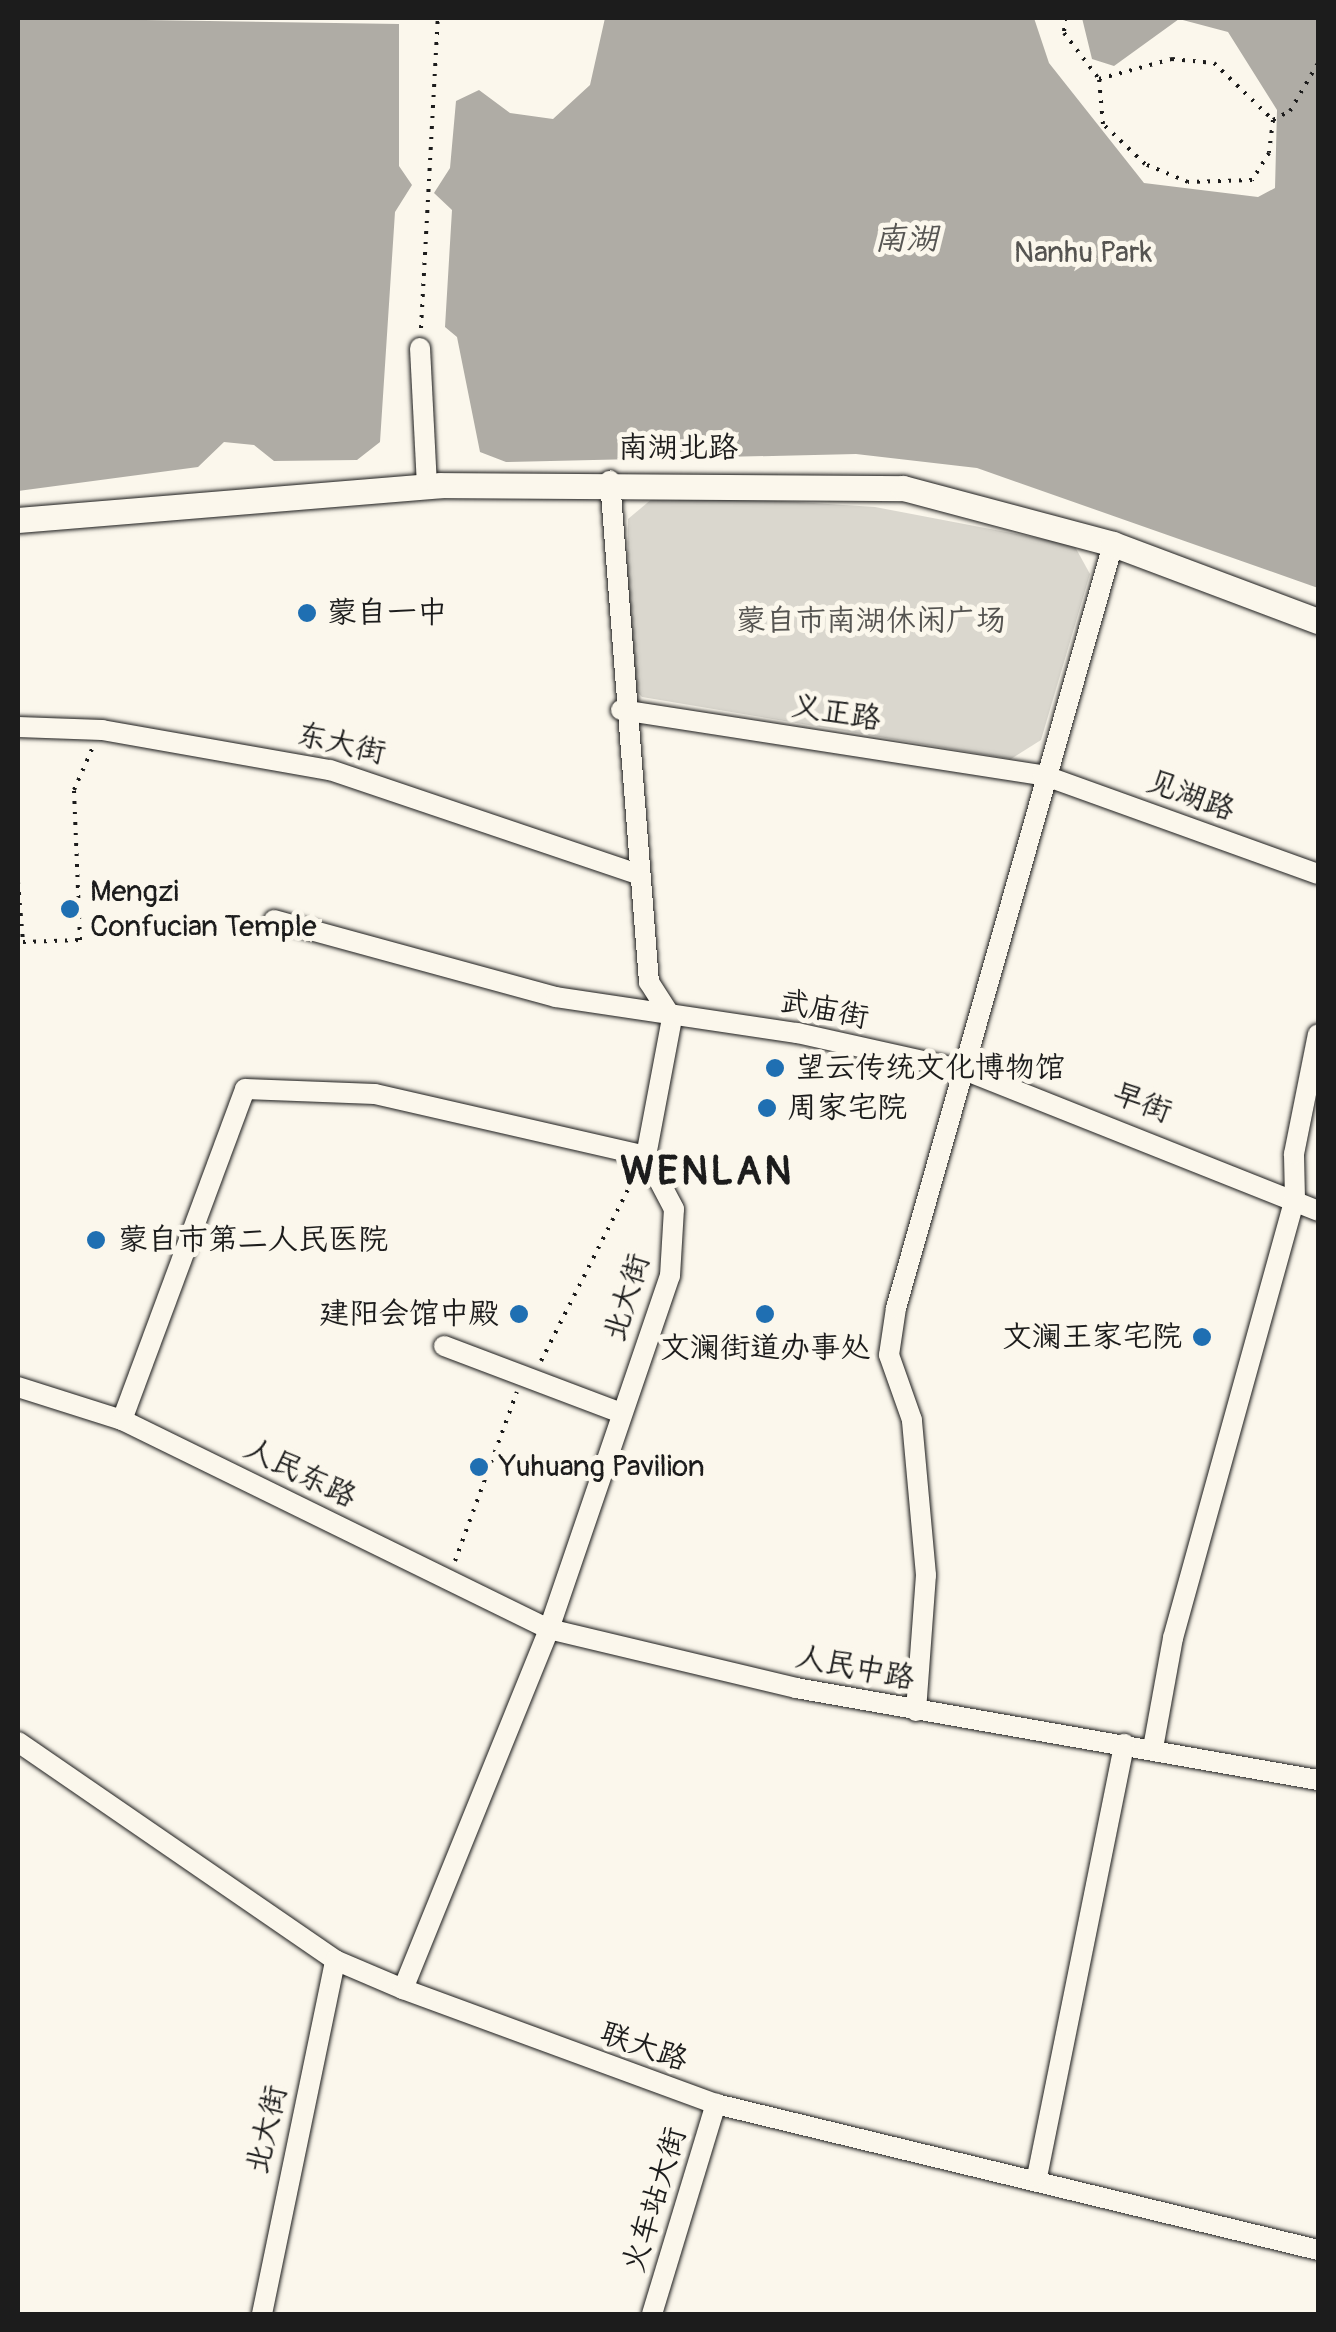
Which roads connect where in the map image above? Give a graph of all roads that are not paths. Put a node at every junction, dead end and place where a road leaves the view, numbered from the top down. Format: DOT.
graph roads {
  1 [pos="420,348"];
  2 [pos="610,481"];
  3 [pos="428,486"];
  4 [pos="18,520"];
  5 [pos="1112,544"];
  6 [pos="1318,621"];
  7 [pos="620,710"];
  8 [pos="18,727"];
  9 [pos="1043,775"];
  10 [pos="637,874"];
  11 [pos="1318,874"];
  12 [pos="274,920"];
  13 [pos="672,1018"];
  14 [pos="1318,1034"];
  15 [pos="964,1070"];
  16 [pos="646,1156"];
  17 [pos="1295,1200"];
  18 [pos="1318,1211"];
  19 [pos="444,1346"];
  20 [pos="18,1388"];
  21 [pos="620,1413"];
  22 [pos="122,1420"];
  23 [pos="549,1629"];
  24 [pos="916,1711"];
  25 [pos="18,1742"];
  26 [pos="1124,1744"];
  27 [pos="1153,1748"];
  28 [pos="1318,1780"];
  29 [pos="335,1960"];
  30 [pos="403,1989"];
  31 [pos="716,2104"];
  32 [pos="1036,2177"];
  33 [pos="1318,2250"];
  34 [pos="262,2314"];
  35 [pos="652,2314"];
  1 -- 3 [label="street"];
  2 -- 3 [label="main road, 南湖北路"];
  2 -- 5 [label="main road, 南湖北路"];
  2 -- 7 [label="street"];
  3 -- 4 [label="main road, 南湖北路"];
  5 -- 6 [label="main road, 南湖北路"];
  5 -- 9 [label="street"];
  7 -- 9 [label="street, 义正路"];
  7 -- 10 [label="street"];
  8 -- 10 [label="street, 东大街"];
  9 -- 11 [label="street, 见湖路"];
  9 -- 15 [label="street"];
  10 -- 13 [label="street"];
  12 -- 13 [label="street, 武庙街"];
  13 -- 15 [label="street, 武庙街"];
  13 -- 16 [label="street"];
  14 -- 17 [label="street"];
  15 -- 17 [label="street, 早街"];
  15 -- 24 [label="street"];
  16 -- 21 [label="street, 北大街"];
  16 -- 22 [label="street"];
  17 -- 18 [label="street, 早街"];
  17 -- 27 [label="street"];
  19 -- 21 [label="street"];
  20 -- 22 [label="street, 人民东路"];
  21 -- 23 [label="street, 北大街"];
  22 -- 23 [label="street, 人民东路"];
  23 -- 24 [label="street, 人民中路"];
  23 -- 30 [label="street, 北大街"];
  24 -- 26 [label="street, 人民中路"];
  25 -- 29 [label="street, 联大路"];
  26 -- 27 [label="street, 人民中路"];
  26 -- 32 [label="street"];
  27 -- 28 [label="street, 人民中路"];
  29 -- 30 [label="street, 联大路"];
  29 -- 34 [label="street, 北大街"];
  30 -- 31 [label="street, 联大路"];
  31 -- 32 [label="street, 联大路"];
  31 -- 35 [label="street, 火车站大街"];
  32 -- 33 [label="street, 联大路"];
}
